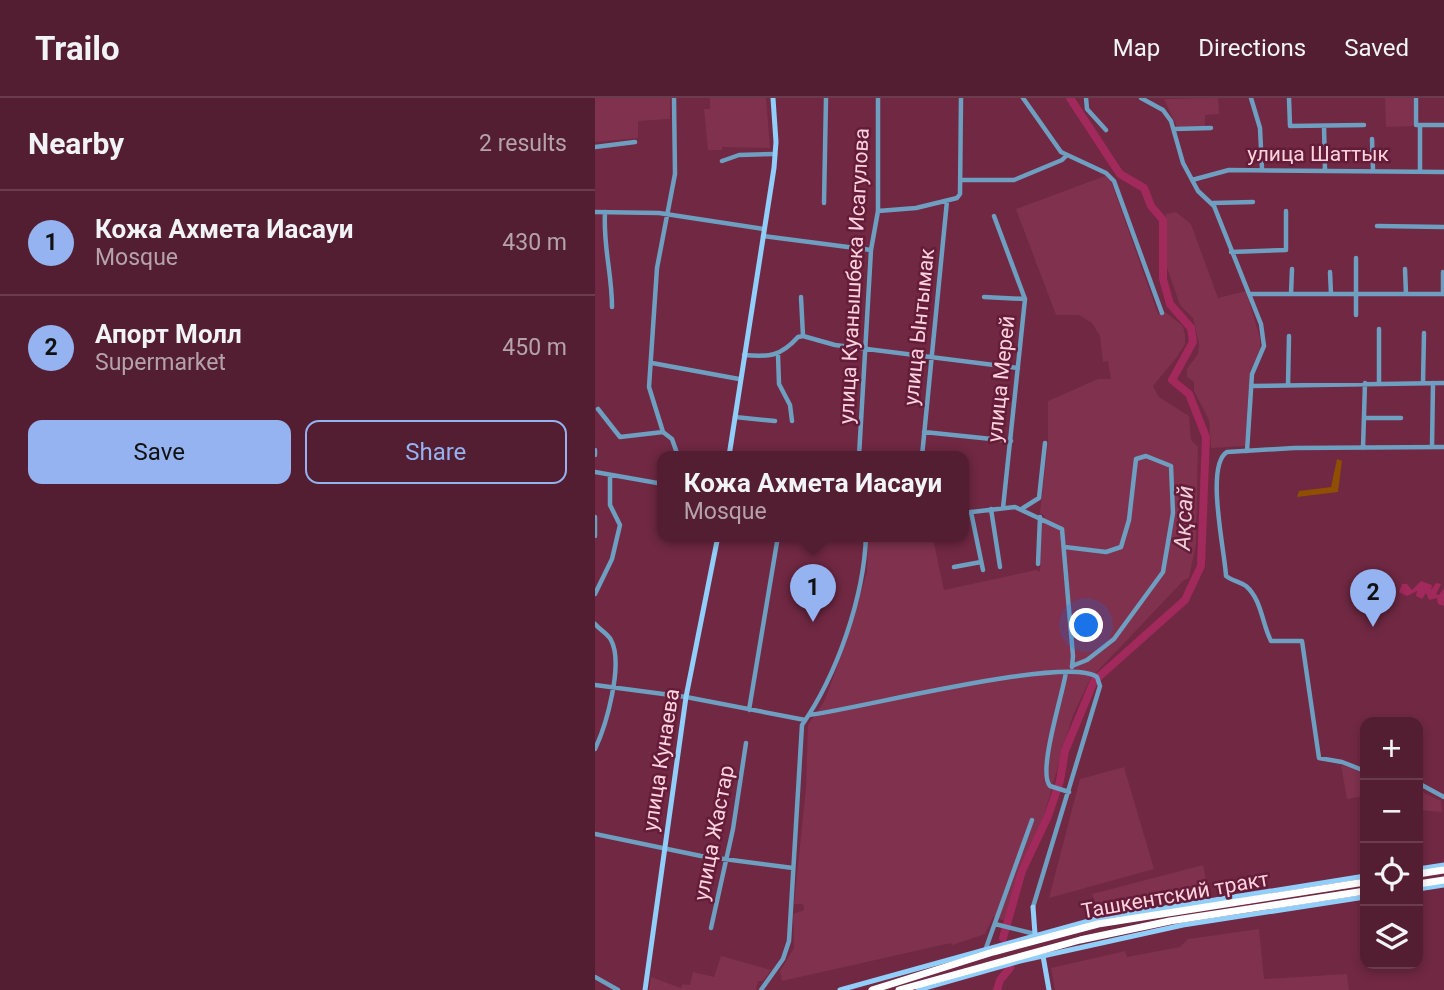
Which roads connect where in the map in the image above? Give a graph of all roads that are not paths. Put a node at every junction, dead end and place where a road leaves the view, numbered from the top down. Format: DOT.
graph roads {
  1 [pos="674,98"];
  2 [pos="773,98"];
  3 [pos="826,98"];
  4 [pos="878,98"];
  5 [pos="961,98"];
  6 [pos="1023,98"];
  7 [pos="1086,98"];
  8 [pos="1141,98"];
  9 [pos="1157,98"];
  10 [pos="1251,98"];
  11 [pos="1289,98"];
  12 [pos="1416,98"];
  13 [pos="1147,102"];
  14 [pos="1364,125"];
  15 [pos="1420,125"];
  16 [pos="1444,125"];
  17 [pos="1324,126"];
  18 [pos="1211,128"];
  19 [pos="1174,129"];
  20 [pos="1106,130"];
  21 [pos="1372,139"];
  22 [pos="635,142"];
  23 [pos="595,147"];
  24 [pos="1057,147"];
  25 [pos="775,154"];
  26 [pos="1066,156"];
  27 [pos="722,161"];
  28 [pos="1057,163"];
  29 [pos="1262,170"];
  30 [pos="1373,170"];
  31 [pos="1420,170"];
  32 [pos="1325,171"];
  33 [pos="1444,172"];
  34 [pos="961,180"];
  35 [pos="1192,180"];
  36 [pos="947,201"];
  37 [pos="1253,202"];
  38 [pos="824,203"];
  39 [pos="1212,203"];
  40 [pos="878,211"];
  41 [pos="1286,211"];
  42 [pos="595,212"];
  43 [pos="605,212"];
  44 [pos="667,215"];
  45 [pos="994,216"];
  46 [pos="1377,226"];
  47 [pos="1444,227"];
  48 [pos="764,229"];
  49 [pos="763,236"];
  50 [pos="871,250"];
  51 [pos="1231,252"];
  52 [pos="1356,258"];
  53 [pos="1291,268"];
  54 [pos="1405,268"];
  55 [pos="1330,272"];
  56 [pos="1443,272"];
  57 [pos="1251,294"];
  58 [pos="1291,294"];
  59 [pos="1331,294"];
  60 [pos="1356,294"];
  61 [pos="1406,294"];
  62 [pos="1444,295"];
  63 [pos="801,297"];
  64 [pos="984,297"];
  65 [pos="1025,299"];
  66 [pos="612,307"];
  67 [pos="1162,313"];
  68 [pos="1356,315"];
  69 [pos="1379,329"];
  70 [pos="1424,333"];
  71 [pos="1289,335"];
  72 [pos="803,336"];
  73 [pos="866,349"];
  74 [pos="744,355"];
  75 [pos="778,355"];
  76 [pos="931,357"];
  77 [pos="652,363"];
  78 [pos="1019,368"];
  79 [pos="739,379"];
  80 [pos="1365,383"];
  81 [pos="1379,383"];
  82 [pos="1423,383"];
  83 [pos="1433,383"];
  84 [pos="1444,383"];
  85 [pos="1288,385"];
  86 [pos="1251,386"];
  87 [pos="598,409"];
  88 [pos="734,417"];
  89 [pos="1364,418"];
  90 [pos="1401,418"];
  91 [pos="775,421"];
  92 [pos="792,421"];
  93 [pos="663,432"];
  94 [pos="924,432"];
  95 [pos="1011,441"];
  96 [pos="1045,443"];
  97 [pos="1432,447"];
  98 [pos="1444,447"];
  99 [pos="1363,448"];
  100 [pos="595,450"];
  101 [pos="676,451"];
  102 [pos="730,451"];
  103 [pos="859,451"];
  104 [pos="922,451"];
  105 [pos="1247,451"];
  106 [pos="595,455"];
  107 [pos="595,472"];
  108 [pos="610,476"];
  109 [pos="657,483"];
  110 [pos="1003,508"];
  111 [pos="1022,508"];
  112 [pos="991,509"];
  113 [pos="971,512"];
  114 [pos="595,517"];
  115 [pos="1040,517"];
  116 [pos="595,536"];
  117 [pos="717,542"];
  118 [pos="777,542"];
  119 [pos="866,542"];
  120 [pos="1065,547"];
  121 [pos="981,562"];
  122 [pos="1038,564"];
  123 [pos="954,567"];
  124 [pos="1000,567"];
  125 [pos="983,570"];
  126 [pos="595,594"];
  127 [pos="595,624"];
  128 [pos="1070,670"];
  129 [pos="595,685"];
  130 [pos="613,686"];
  131 [pos="686,697"];
  132 [pos="749,710"];
  133 [pos="809,715"];
  134 [pos="805,720"];
  135 [pos="746,743"];
  136 [pos="595,749"];
  137 [pos="1360,769"];
  138 [pos="1423,786"];
  139 [pos="1069,792"];
  140 [pos="1444,797"];
  141 [pos="1032,820"];
  142 [pos="595,834"];
  143 [pos="664,848"];
  144 [pos="726,860"];
  145 [pos="793,868"];
  146 [pos="1444,868"];
  147 [pos="1423,871"];
  148 [pos="1360,880"];
  149 [pos="1360,880"];
  150 [pos="1444,880"];
  151 [pos="1423,883"];
  152 [pos="1444,887"];
  153 [pos="1423,888"];
  154 [pos="1360,892"];
  155 [pos="1360,898"];
  156 [pos="1033,907"];
  157 [pos="998,925"];
  158 [pos="711,928"];
  159 [pos="1035,934"];
  160 [pos="991,948"];
  161 [pos="1043,956"];
  162 [pos="993,965"];
  163 [pos="595,977"];
  164 [pos="618,990"];
  165 [pos="645,990"];
  166 [pos="761,990"];
  167 [pos="840,990"];
  168 [pos="872,990"];
  169 [pos="899,990"];
  170 [pos="918,990"];
  171 [pos="1049,990"];
  1 -- 44 [label="street"];
  2 -- 25 [label="main road"];
  3 -- 38 [label="street"];
  4 -- 40 [label="street, улица Куанышбека Исагулова"];
  5 -- 34 [label="street"];
  6 -- 24 [label="street"];
  7 -- 20 [label="street"];
  8 -- 13 [label="street"];
  9 -- 13 [label="street"];
  10 -- 29 [label="street"];
  11 -- 17 [label="street"];
  12 -- 15 [label="street"];
  13 -- 19 [label="street"];
  14 -- 17 [label="street"];
  15 -- 16 [label="street"];
  15 -- 31 [label="street"];
  17 -- 32 [label="street"];
  18 -- 19 [label="street"];
  19 -- 35 [label="street"];
  21 -- 30 [label="street"];
  22 -- 23 [label="street"];
  24 -- 26 [label="street"];
  24 -- 28 [label="street"];
  25 -- 27 [label="street"];
  25 -- 48 [label="main road"];
  26 -- 28 [label="street"];
  26 -- 67 [label="street"];
  28 -- 34 [label="street"];
  29 -- 32 [label="street, улица Шаттык"];
  29 -- 35 [label="street, улица Шаттык"];
  30 -- 31 [label="street, улица Шаттык"];
  30 -- 32 [label="street, улица Шаттык"];
  31 -- 33 [label="street, улица Шаттык"];
  34 -- 36 [label="street"];
  35 -- 39 [label="street"];
  36 -- 40 [label="street"];
  36 -- 76 [label="street, улица Ынтымак"];
  37 -- 39 [label="street"];
  39 -- 51 [label="street"];
  40 -- 50 [label="street, улица Куанышбека Исагулова"];
  41 -- 51 [label="street"];
  42 -- 43 [label="street"];
  43 -- 44 [label="street"];
  43 -- 66 [label="street"];
  44 -- 48 [label="street"];
  44 -- 77 [label="street"];
  45 -- 65 [label="street, улица Мерей"];
  46 -- 47 [label="street"];
  48 -- 49 [label="main road"];
  49 -- 50 [label="street"];
  49 -- 74 [label="main road"];
  50 -- 73 [label="street, улица Куанышбека Исагулова"];
  51 -- 57 [label="street"];
  52 -- 60 [label="street"];
  53 -- 58 [label="street"];
  54 -- 61 [label="street"];
  55 -- 59 [label="street"];
  56 -- 62 [label="street"];
  57 -- 58 [label="street"];
  57 -- 86 [label="street"];
  58 -- 59 [label="street"];
  59 -- 60 [label="street"];
  60 -- 61 [label="street"];
  60 -- 68 [label="street"];
  61 -- 62 [label="street"];
  63 -- 72 [label="street"];
  64 -- 65 [label="street"];
  65 -- 78 [label="street, улица Мерей"];
  69 -- 81 [label="street"];
  70 -- 82 [label="street"];
  71 -- 85 [label="street"];
  72 -- 73 [label="street"];
  72 -- 75 [label="street"];
  73 -- 76 [label="street"];
  73 -- 103 [label="street, улица Куанышбека Исагулова"];
  74 -- 75 [label="street"];
  74 -- 79 [label="main road"];
  75 -- 92 [label="street"];
  76 -- 78 [label="street"];
  76 -- 94 [label="street, улица Ынтымак"];
  77 -- 79 [label="street"];
  77 -- 93 [label="street"];
  78 -- 95 [label="street, улица Мерей"];
  79 -- 88 [label="main road"];
  80 -- 81 [label="street"];
  80 -- 85 [label="street"];
  80 -- 89 [label="street"];
  81 -- 82 [label="street"];
  82 -- 83 [label="street"];
  83 -- 84 [label="street"];
  83 -- 97 [label="street"];
  85 -- 86 [label="street"];
  86 -- 105 [label="street"];
  87 -- 93 [label="street"];
  88 -- 91 [label="street"];
  88 -- 102 [label="main road"];
  89 -- 90 [label="street"];
  89 -- 99 [label="street"];
  93 -- 101 [label="street"];
  94 -- 95 [label="street"];
  94 -- 104 [label="street, улица Ынтымак"];
  95 -- 110 [label="street, улица Мерей"];
  96 -- 111 [label="street"];
  97 -- 98 [label="street"];
  97 -- 99 [label="street"];
  99 -- 105 [label="street"];
  100 -- 106 [label="street"];
  105 -- 137 [label="street"];
  107 -- 108 [label="street"];
  108 -- 109 [label="street"];
  108 -- 126 [label="street"];
  110 -- 111 [label="street"];
  110 -- 112 [label="street"];
  111 -- 115 [label="street"];
  112 -- 113 [label="street"];
  112 -- 124 [label="street"];
  113 -- 121 [label="street"];
  114 -- 116 [label="street"];
  115 -- 120 [label="street"];
  115 -- 122 [label="street"];
  117 -- 131 [label="main road, улица Кунаева"];
  118 -- 132 [label="street"];
  119 -- 133 [label="street"];
  120 -- 128 [label="street"];
  120 -- 128 [label="street"];
  121 -- 123 [label="street"];
  121 -- 125 [label="street"];
  127 -- 130 [label="street"];
  128 -- 133 [label="street"];
  128 -- 139 [label="street"];
  128 -- 139 [label="street"];
  129 -- 130 [label="street"];
  130 -- 131 [label="street"];
  130 -- 136 [label="street"];
  131 -- 132 [label="street"];
  131 -- 143 [label="main road, улица Кунаева"];
  132 -- 134 [label="street"];
  133 -- 134 [label="street"];
  134 -- 145 [label="street"];
  135 -- 144 [label="street, улица Жастар"];
  138 -- 140 [label="street"];
  139 -- 156 [label="street"];
  141 -- 157 [label="street"];
  142 -- 143 [label="street"];
  143 -- 144 [label="street"];
  143 -- 165 [label="main road, улица Кунаева"];
  144 -- 145 [label="street"];
  144 -- 158 [label="street, улица Жастар"];
  145 -- 166 [label="street"];
  146 -- 147 [label="highway"];
  148 -- 159 [label="main road"];
  149 -- 160 [label="highway, Ташкентский тракт"];
  150 -- 151 [label="highway"];
  152 -- 153 [label="main road"];
  154 -- 162 [label="highway"];
  155 -- 161 [label="main road"];
  156 -- 159 [label="main road"];
  157 -- 159 [label="street"];
  157 -- 160 [label="street"];
  159 -- 160 [label="main road"];
  160 -- 167 [label="main road"];
  160 -- 168 [label="highway, Ташкентский тракт"];
  161 -- 162 [label="main road"];
  161 -- 171 [label="main road"];
  162 -- 169 [label="highway"];
  162 -- 170 [label="main road"];
  163 -- 164 [label="street"];
}
